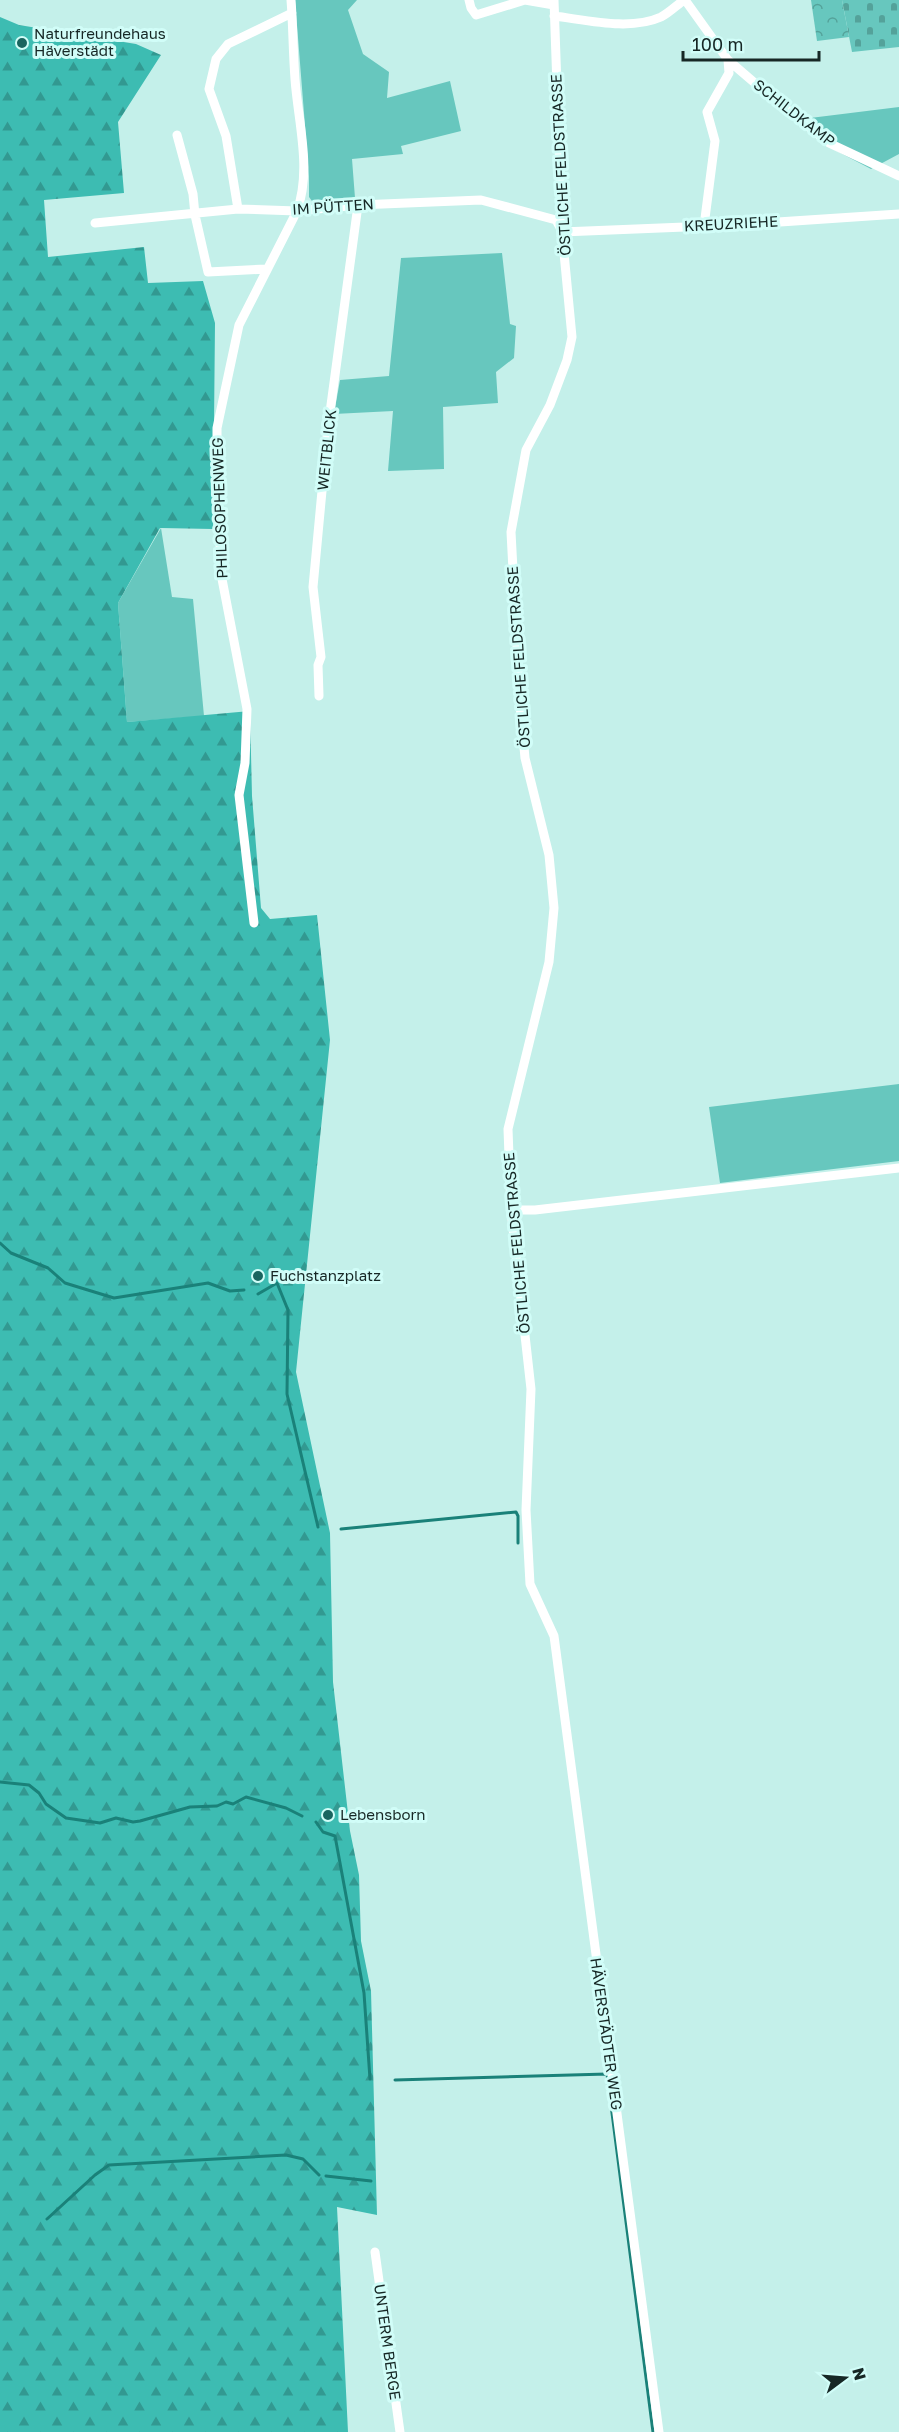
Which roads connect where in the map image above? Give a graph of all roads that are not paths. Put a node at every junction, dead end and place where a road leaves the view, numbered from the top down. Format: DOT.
graph roads {
  1 [pos="291,0"];
  2 [pos="470,0"];
  3 [pos="684,0"];
  4 [pos="554,2"];
  5 [pos="292,13"];
  6 [pos="554,16"];
  7 [pos="728,60"];
  8 [pos="177,135"];
  9 [pos="899,176"];
  10 [pos="358,205"];
  11 [pos="238,209"];
  12 [pos="297,211"];
  13 [pos="195,214"];
  14 [pos="899,214"];
  15 [pos="94,223"];
  16 [pos="704,226"];
  17 [pos="562,232"];
  18 [pos="266,269"];
  19 [pos="320,696"];
  20 [pos="254,923"];
  21 [pos="899,1168"];
  22 [pos="511,1210"];
  23 [pos="554,1636"];
  24 [pos="375,2252"];
  25 [pos="400,2432"];
  26 [pos="659,2432"];
  1 -- 5 [label="street, PHILOSOPHENWEG"];
  2 -- 4 [label="street"];
  3 -- 6 [label="street"];
  3 -- 7 [label="street, SCHILDKAMP"];
  4 -- 6 [label="street, ÖSTLICHE FELDSTRASSE"];
  5 -- 11 [label="street"];
  5 -- 12 [label="street, PHILOSOPHENWEG"];
  6 -- 17 [label="street, ÖSTLICHE FELDSTRASSE"];
  7 -- 9 [label="street, SCHILDKAMP"];
  7 -- 16 [label="street"];
  8 -- 13 [label="street"];
  10 -- 12 [label="street, IM PÜTTEN"];
  10 -- 17 [label="street, IM PÜTTEN"];
  10 -- 19 [label="street, WEITBLICK"];
  11 -- 12 [label="street, IM PÜTTEN"];
  11 -- 13 [label="street, IM PÜTTEN"];
  12 -- 18 [label="street, PHILOSOPHENWEG"];
  13 -- 15 [label="street, IM PÜTTEN"];
  13 -- 18 [label="street"];
  14 -- 16 [label="street, KREUZRIEHE"];
  16 -- 17 [label="street, KREUZRIEHE"];
  17 -- 22 [label="street, ÖSTLICHE FELDSTRASSE"];
  18 -- 20 [label="street, PHILOSOPHENWEG"];
  21 -- 22 [label="street"];
  22 -- 23 [label="street, ÖSTLICHE FELDSTRASSE"];
  23 -- 26 [label="street, HÄVERSTÄDTER WEG"];
  24 -- 25 [label="street, UNTERM BERGE"];
}
